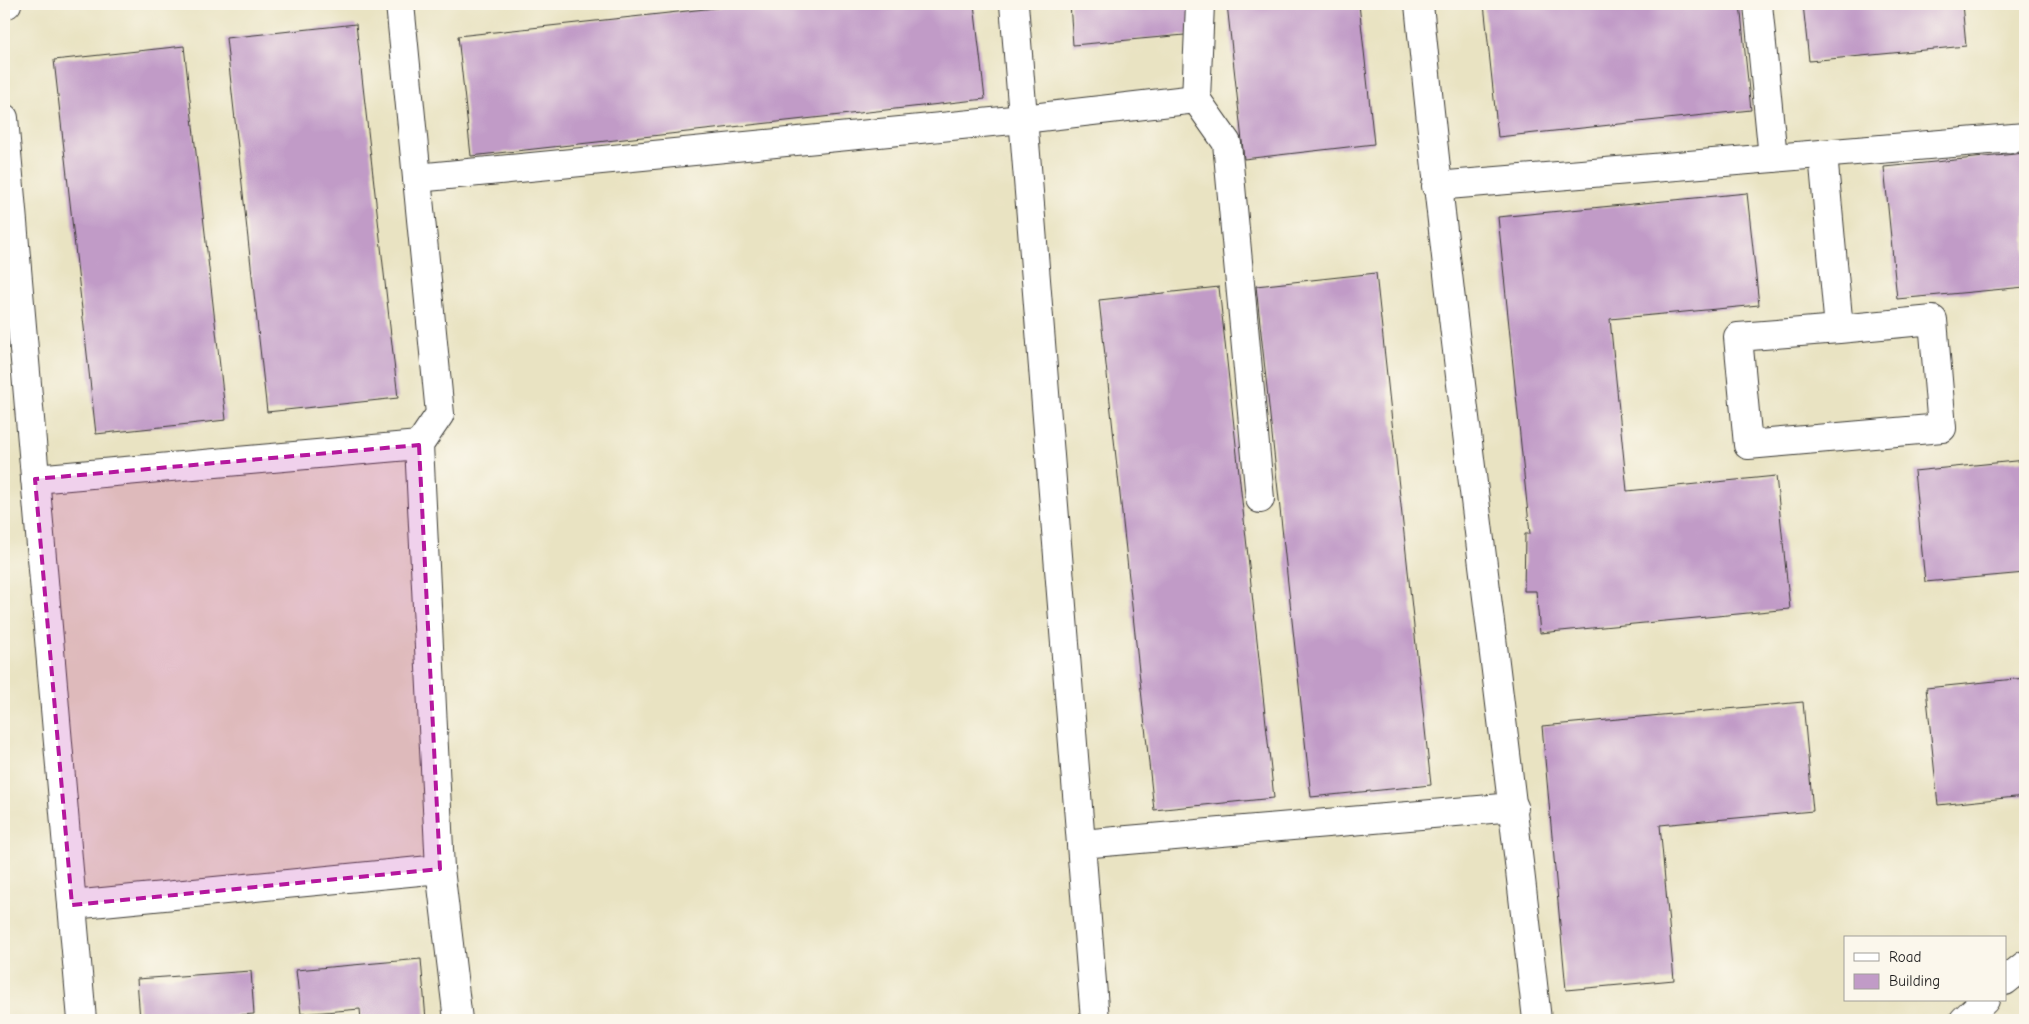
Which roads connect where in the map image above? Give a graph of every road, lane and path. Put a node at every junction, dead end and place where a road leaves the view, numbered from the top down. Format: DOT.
graph roads {
  1 [pos="400,4"];
  2 [pos="1014,4"];
  3 [pos="1200,4"];
  4 [pos="1418,4"];
  5 [pos="1758,4"];
  6 [pos="1196,99"];
  7 [pos="4,118"];
  8 [pos="1023,119"];
  9 [pos="2025,137"];
  10 [pos="1823,154"];
  11 [pos="1773,158"];
  12 [pos="417,178"];
  13 [pos="1436,186"];
  14 [pos="1839,329"];
  15 [pos="418,445"];
  16 [pos="35,479"];
  17 [pos="1260,499"];
  18 [pos="1514,807"];
  19 [pos="1081,844"];
  20 [pos="440,869"];
  21 [pos="72,905"];
  22 [pos="2025,965"];
  23 [pos="2006,980"];
  24 [pos="1983,1002"];
  25 [pos="82,1020"];
  26 [pos="458,1020"];
  27 [pos="1095,1020"];
  28 [pos="1538,1020"];
  29 [pos="1964,1020"];
  1 -- 12 [label="street"];
  2 -- 8 [label="street"];
  3 -- 6 [label="street"];
  4 -- 13 [label="street"];
  5 -- 11 [label="street"];
  6 -- 8 [label="street"];
  6 -- 17 [label="street"];
  7 -- 16 [label="street"];
  8 -- 12 [label="street"];
  8 -- 19 [label="street"];
  9 -- 10 [label="street"];
  10 -- 11 [label="street"];
  10 -- 14 [label="street"];
  11 -- 13 [label="street"];
  12 -- 15 [label="street"];
  13 -- 18 [label="street"];
  14 -- 14 [label="street"];
  15 -- 16 [label="street"];
  15 -- 20 [label="street"];
  16 -- 21 [label="street"];
  18 -- 19 [label="street"];
  18 -- 28 [label="street"];
  19 -- 27 [label="street"];
  20 -- 21 [label="street"];
  20 -- 26 [label="street"];
  21 -- 25 [label="street"];
  22 -- 23 [label="street"];
  24 -- 29 [label="street"];
}
